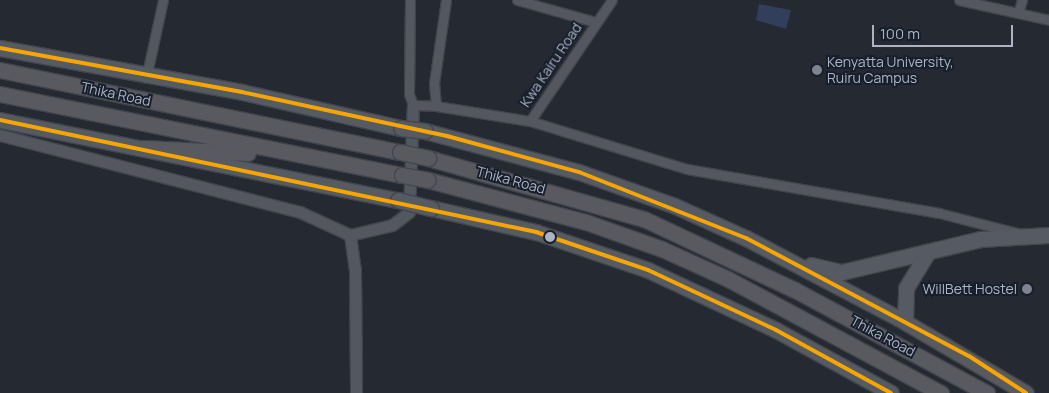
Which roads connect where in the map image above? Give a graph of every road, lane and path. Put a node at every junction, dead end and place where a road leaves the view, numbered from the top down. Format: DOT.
graph roads {
  1 [pos="163,0"];
  2 [pos="410,0"];
  3 [pos="446,0"];
  4 [pos="517,0"];
  5 [pos="612,0"];
  6 [pos="959,0"];
  7 [pos="1022,0"];
  8 [pos="1018,13"];
  9 [pos="1049,20"];
  10 [pos="596,22"];
  11 [pos="0,48"];
  12 [pos="0,70"];
  13 [pos="146,78"];
  14 [pos="0,94"];
  15 [pos="413,105"];
  16 [pos="436,106"];
  17 [pos="0,120"];
  18 [pos="530,121"];
  19 [pos="0,135"];
  20 [pos="143,148"];
  21 [pos="297,155"];
  22 [pos="1021,234"];
  23 [pos="350,235"];
  24 [pos="1049,235"];
  25 [pos="928,252"];
  26 [pos="794,262"];
  27 [pos="905,322"];
  28 [pos="356,393"];
  29 [pos="891,393"];
  30 [pos="941,393"];
  31 [pos="987,393"];
  32 [pos="1026,393"];
  1 -- 13 [label="street"];
  2 -- 15 [label="street"];
  3 -- 16 [label="street"];
  4 -- 10 [label="street"];
  5 -- 10 [label="street, Kwa Kairu Road"];
  6 -- 8 [label="street"];
  7 -- 8 [label="street"];
  8 -- 9 [label="street"];
  10 -- 18 [label="street, Kwa Kairu Road"];
  11 -- 13 [label="main road, Thika Road"];
  12 -- 31 [label="highway, Thika Road, bridge"];
  13 -- 26 [label="main road, Thika Road, bridge"];
  14 -- 21 [label="highway, Thika Road"];
  15 -- 16 [label="street"];
  15 -- 23 [label="street"];
  16 -- 18 [label="street"];
  17 -- 20 [label="main road"];
  18 -- 22 [label="street"];
  19 -- 23 [label="street"];
  20 -- 21 [label="highway"];
  20 -- 29 [label="main road, bridge"];
  21 -- 30 [label="highway, Thika Road, bridge"];
  22 -- 24 [label="main road"];
  22 -- 25 [label="main road"];
  23 -- 28 [label="street"];
  25 -- 26 [label="main road"];
  25 -- 27 [label="main road"];
  26 -- 27 [label="main road, Thika Road"];
  27 -- 32 [label="highway"];
}
